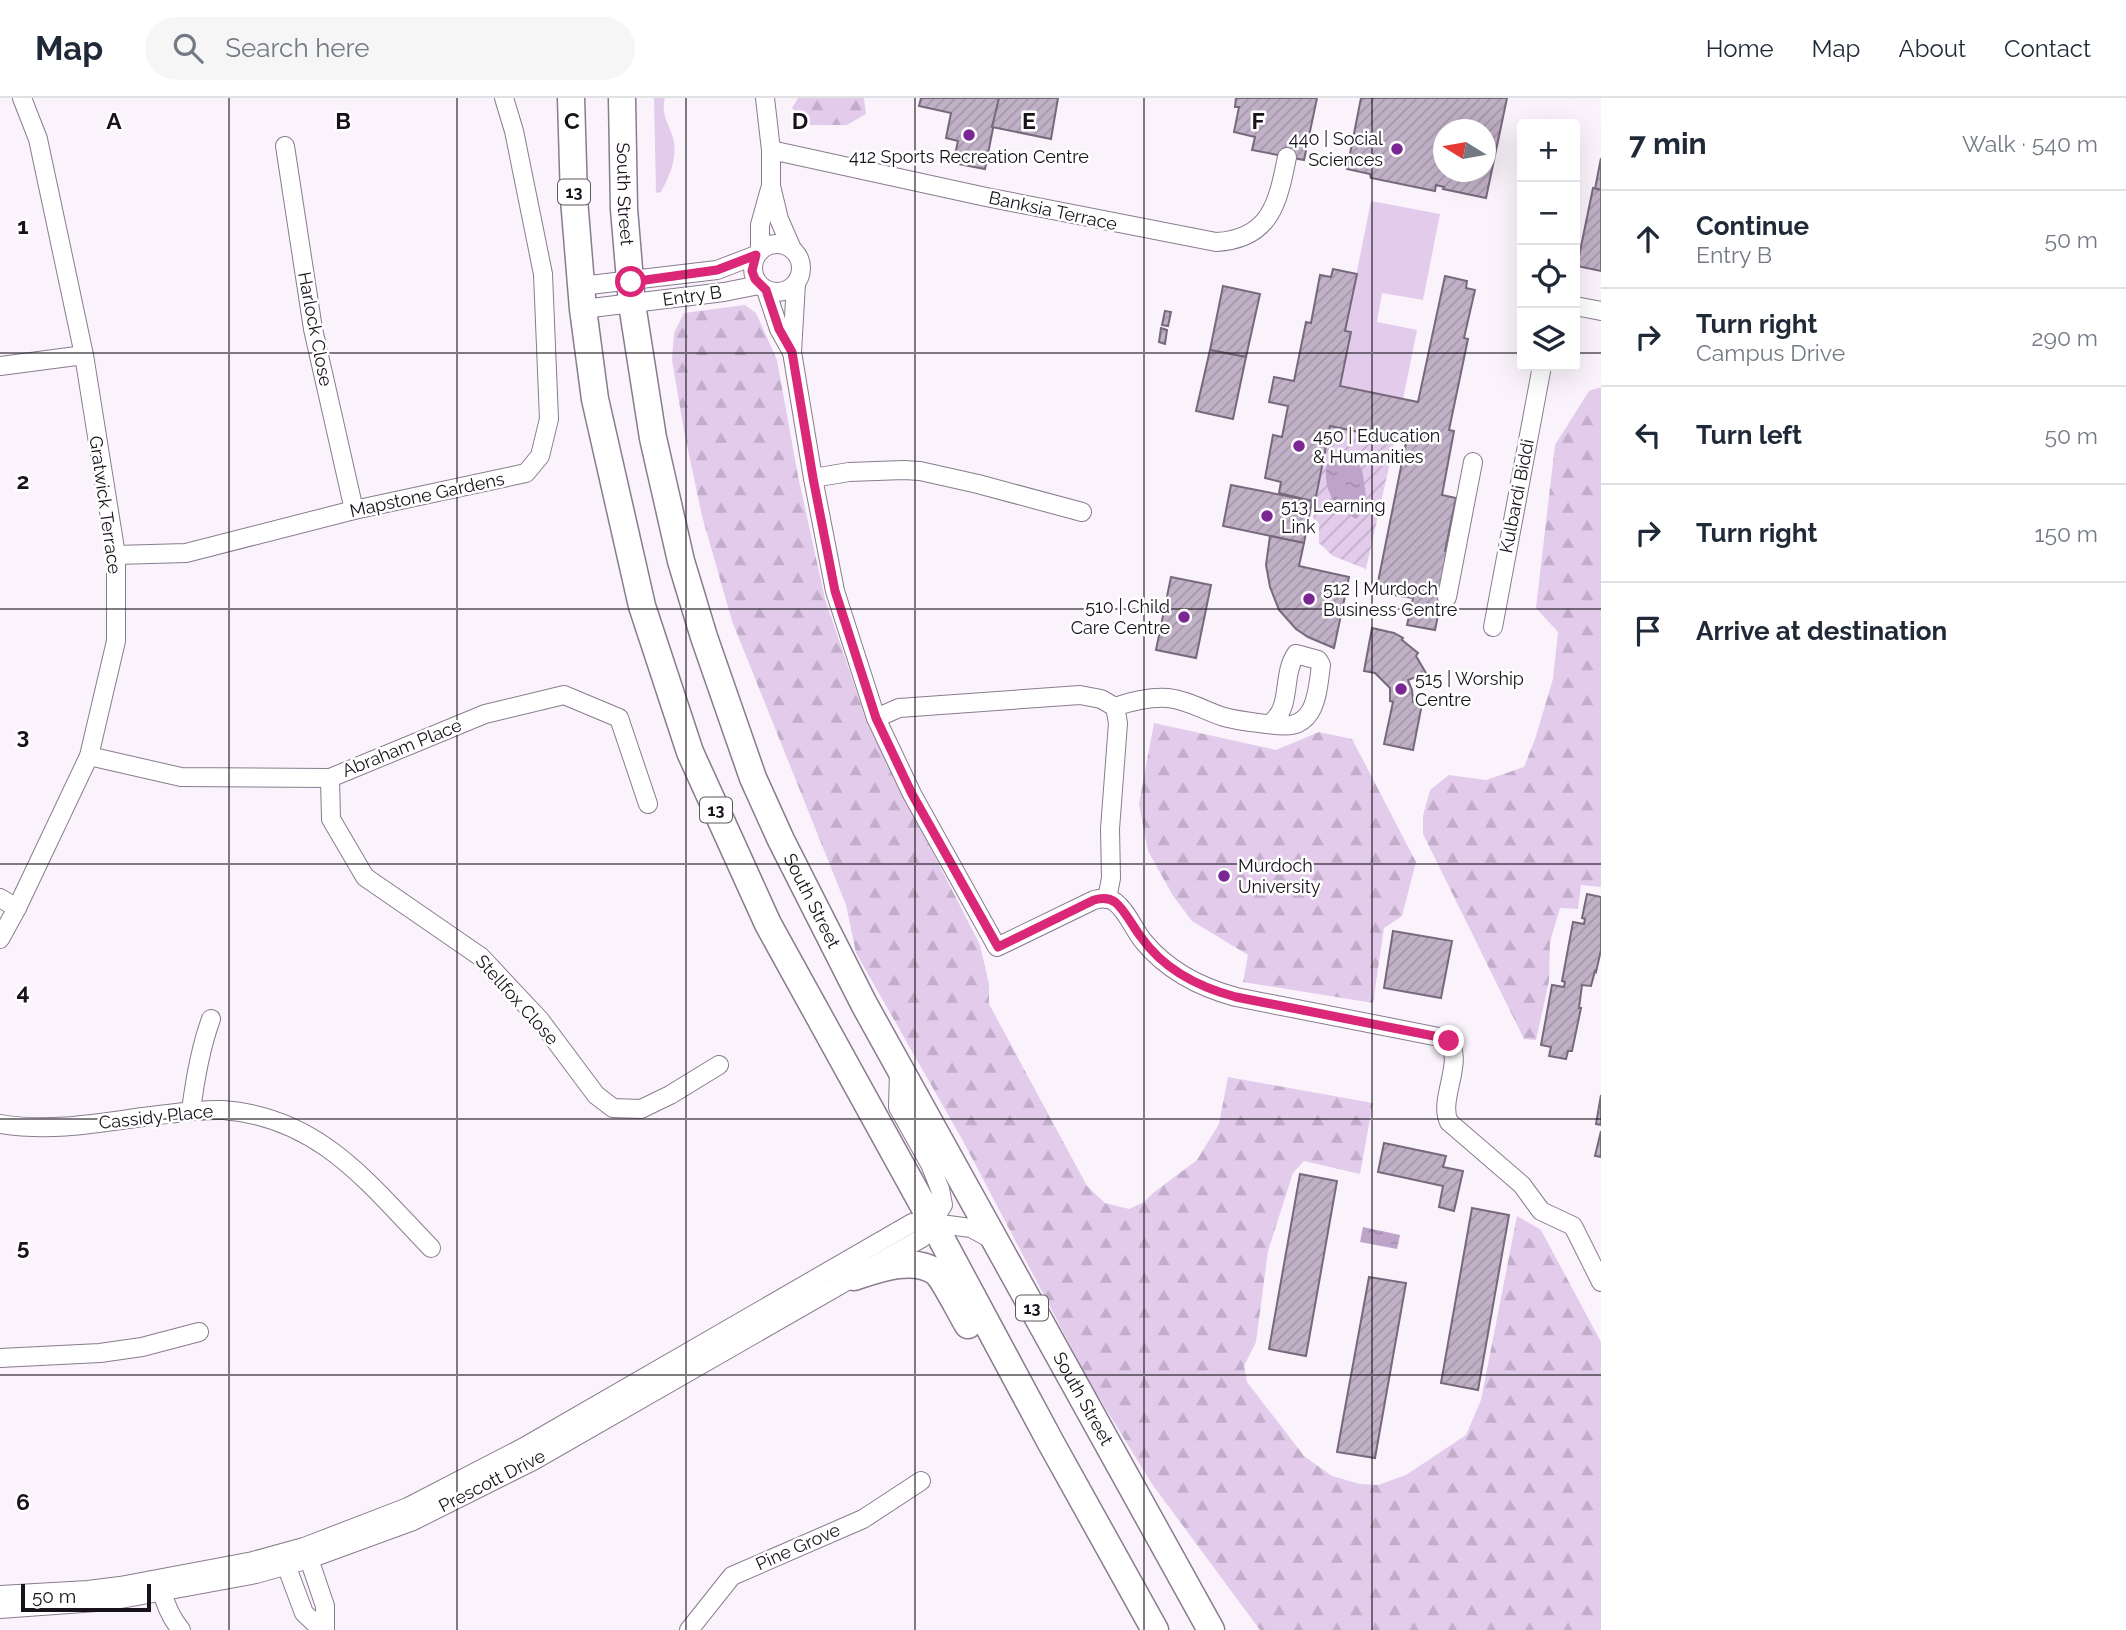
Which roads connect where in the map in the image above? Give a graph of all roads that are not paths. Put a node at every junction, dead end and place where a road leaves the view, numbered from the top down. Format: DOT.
graph roads {
  1 [pos="22,98"];
  2 [pos="503,98"];
  3 [pos="571,98"];
  4 [pos="622,98"];
  5 [pos="765,98"];
  6 [pos="285,146"];
  7 [pos="771,150"];
  8 [pos="1287,157"];
  9 [pos="771,186"];
  10 [pos="1149,230"];
  11 [pos="792,248"];
  12 [pos="1166,250"];
  13 [pos="758,253"];
  14 [pos="796,283"];
  15 [pos="763,288"];
  16 [pos="631,293"];
  17 [pos="582,298"];
  18 [pos="1580,307"];
  19 [pos="1601,311"];
  20 [pos="792,352"];
  21 [pos="83,355"];
  22 [pos="0,366"];
  23 [pos="1541,371"];
  24 [pos="1473,462"];
  25 [pos="813,478"];
  26 [pos="354,510"];
  27 [pos="1082,512"];
  28 [pos="116,555"];
  29 [pos="1447,597"];
  30 [pos="1493,627"];
  31 [pos="1115,707"];
  32 [pos="876,718"];
  33 [pos="1270,724"];
  34 [pos="89,756"];
  35 [pos="330,778"];
  36 [pos="648,804"];
  37 [pos="0,898"];
  38 [pos="1107,899"];
  39 [pos="18,908"];
  40 [pos="0,939"];
  41 [pos="211,1019"];
  42 [pos="719,1065"];
  43 [pos="899,1068"];
  44 [pos="191,1111"];
  45 [pos="0,1124"];
  46 [pos="914,1190"];
  47 [pos="933,1223"];
  48 [pos="900,1229"];
  49 [pos="995,1241"];
  50 [pos="431,1248"];
  51 [pos="854,1277"];
  52 [pos="1601,1282"];
  53 [pos="199,1332"];
  54 [pos="0,1358"];
  55 [pos="1018,1383"];
  56 [pos="921,1481"];
  57 [pos="307,1553"];
  58 [pos="284,1560"];
  59 [pos="162,1591"];
  60 [pos="0,1595"];
  61 [pos="0,1609"];
  62 [pos="1205,1620"];
  63 [pos="181,1630"];
  64 [pos="324,1630"];
  65 [pos="690,1630"];
  66 [pos="1155,1630"];
  67 [pos="1231,1630"];
  1 -- 21 [label="street, Gratwick Terrace"];
  2 -- 26 [label="street, Mapstone Gardens"];
  3 -- 17 [label="highway, 13"];
  4 -- 16 [label="highway, South Street / 13"];
  5 -- 7 [label="street"];
  6 -- 26 [label="street, Harlock Close"];
  7 -- 9 [label="street"];
  7 -- 10 [label="street, Banksia Terrace"];
  8 -- 10 [label="street, Banksia Terrace"];
  9 -- 11 [label="street"];
  9 -- 13 [label="street"];
  10 -- 12 [label="street"];
  11 -- 13 [label="street"];
  11 -- 14 [label="street"];
  13 -- 15 [label="street"];
  13 -- 16 [label="street, Entry B"];
  14 -- 15 [label="street"];
  14 -- 20 [label="street"];
  15 -- 16 [label="street, Entry B"];
  15 -- 20 [label="street"];
  16 -- 17 [label="street, Entry B"];
  16 -- 43 [label="highway, South Street / 13"];
  17 -- 46 [label="highway, 13"];
  18 -- 19 [label="street"];
  20 -- 25 [label="street"];
  21 -- 22 [label="street"];
  21 -- 28 [label="street, Gratwick Terrace"];
  23 -- 30 [label="street, Kulbardi Biddi"];
  24 -- 29 [label="street"];
  25 -- 27 [label="street"];
  25 -- 32 [label="street"];
  26 -- 28 [label="street, Mapstone Gardens"];
  28 -- 34 [label="street, Gratwick Terrace"];
  31 -- 32 [label="street"];
  31 -- 33 [label="street"];
  31 -- 38 [label="street"];
  32 -- 38 [label="street"];
  34 -- 35 [label="street, Abraham Place"];
  34 -- 39 [label="street, Gratwick Terrace"];
  35 -- 36 [label="street, Abraham Place"];
  35 -- 42 [label="street, Stellfox Close"];
  37 -- 39 [label="street"];
  38 -- 52 [label="street"];
  39 -- 40 [label="street, Gratwick Terrace"];
  41 -- 44 [label="street"];
  43 -- 47 [label="street"];
  43 -- 49 [label="highway, South Street / 13"];
  44 -- 45 [label="street, Cassidy Place"];
  44 -- 50 [label="street, Cassidy Place"];
  46 -- 47 [label="highway, 13"];
  46 -- 48 [label="street"];
  47 -- 48 [label="street, Prescott Drive"];
  47 -- 49 [label="street, Prescott Drive"];
  47 -- 51 [label="street, Prescott Drive"];
  47 -- 55 [label="highway, 13"];
  48 -- 57 [label="street, Prescott Drive"];
  49 -- 62 [label="highway, South Street / 13"];
  51 -- 55 [label="highway"];
  51 -- 57 [label="street, Prescott Drive"];
  53 -- 54 [label="street"];
  55 -- 66 [label="highway, 13"];
  56 -- 65 [label="street, Pine Grove"];
  57 -- 58 [label="street, Prescott Drive"];
  57 -- 64 [label="street"];
  58 -- 59 [label="street, Prescott Drive"];
  58 -- 60 [label="street, Prescott Drive"];
  58 -- 64 [label="street"];
  59 -- 61 [label="street, Prescott Drive"];
  59 -- 63 [label="street"];
  62 -- 67 [label="highway"];
}
